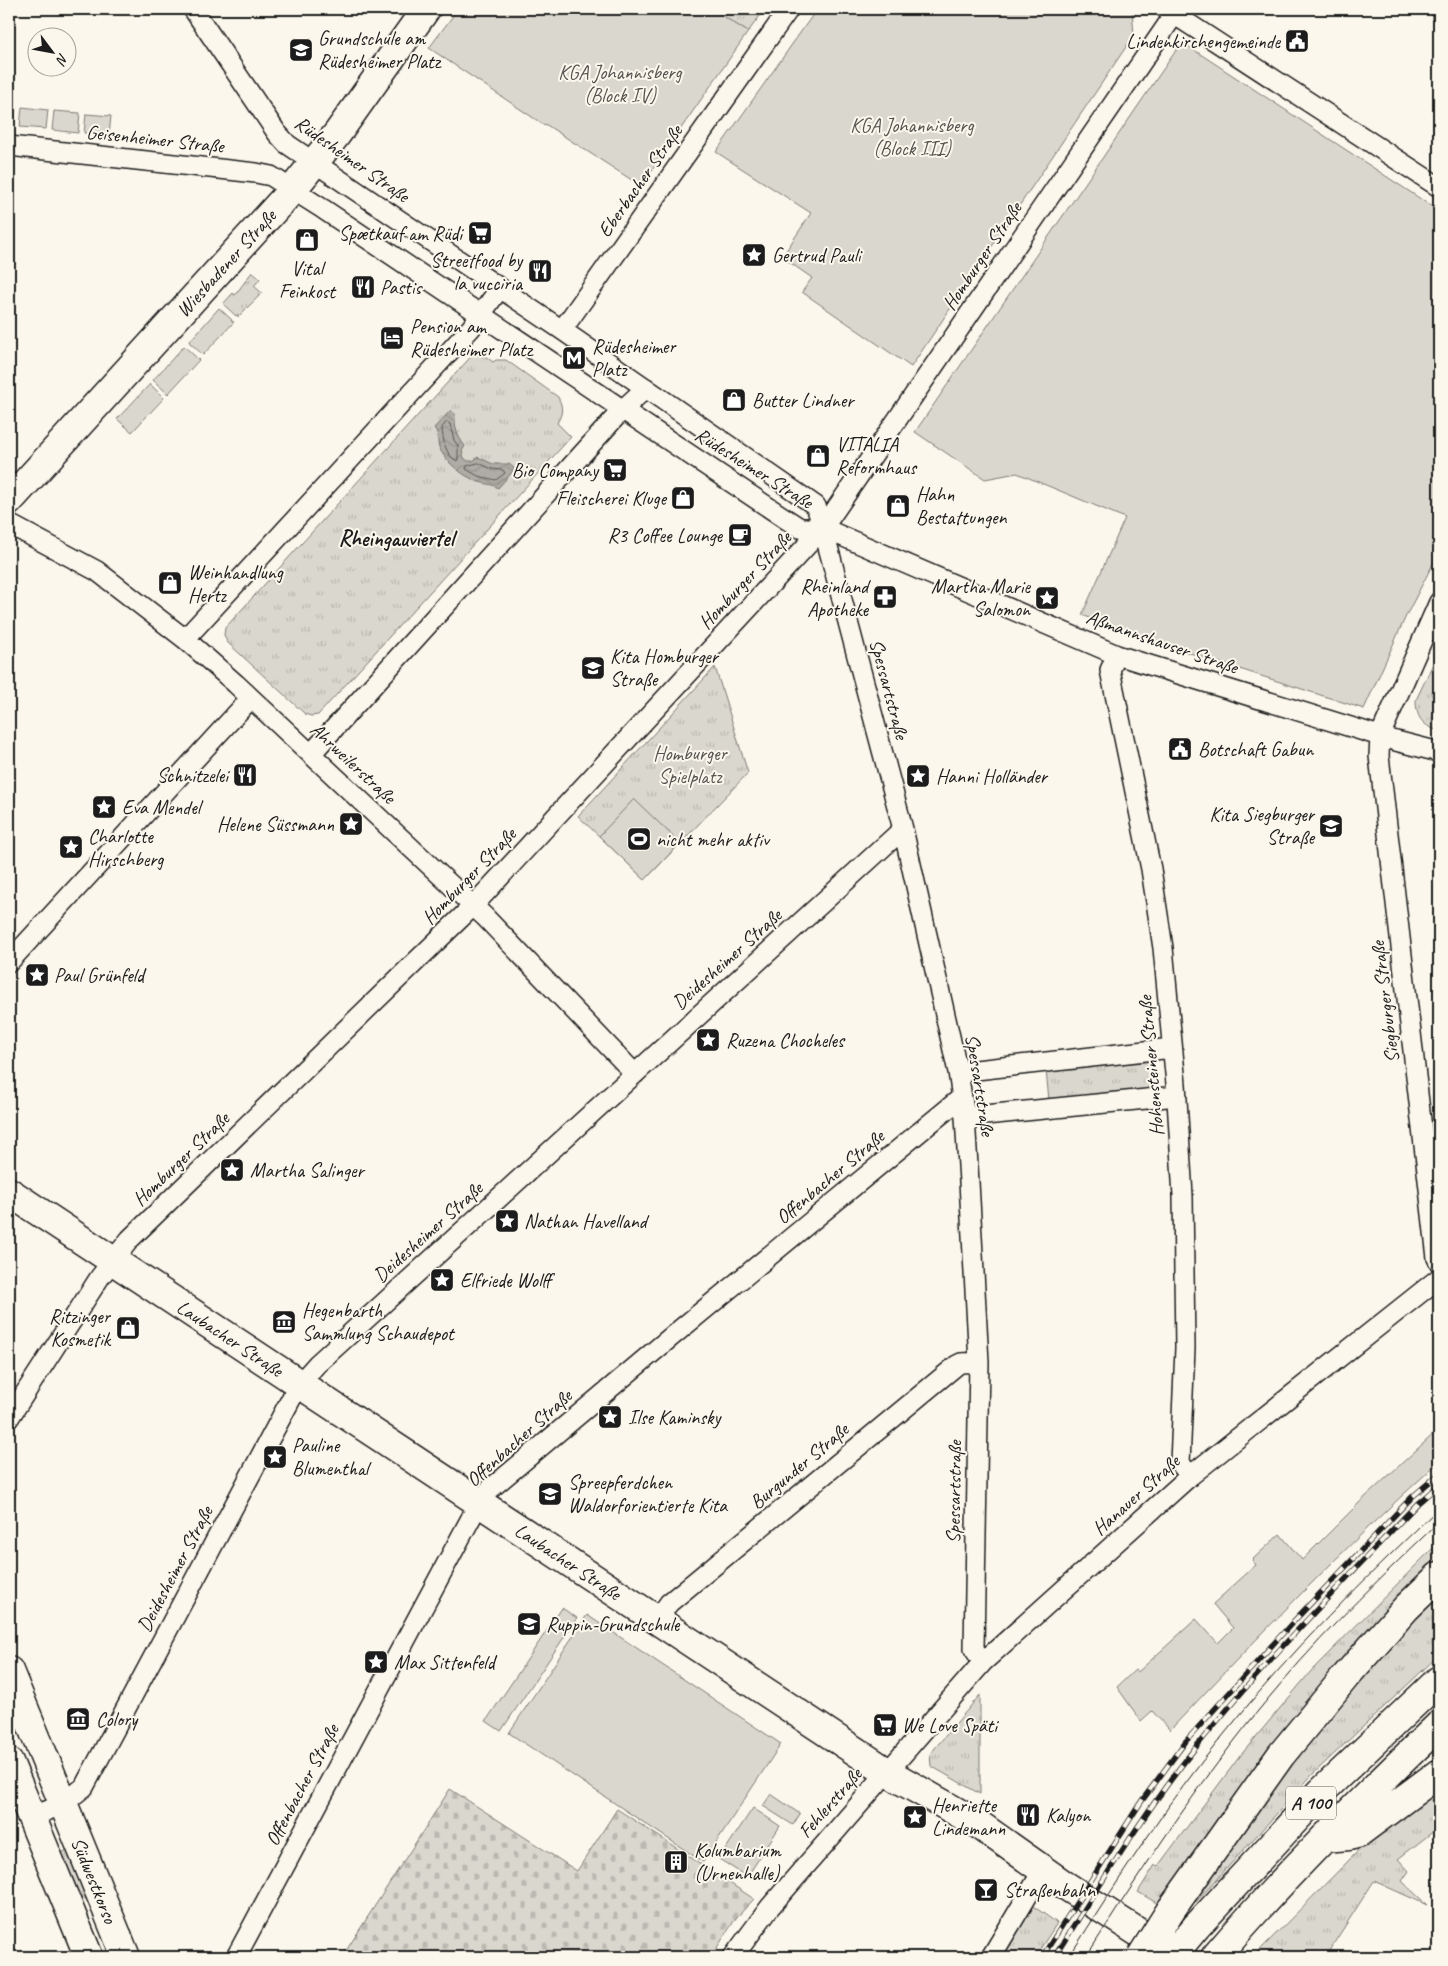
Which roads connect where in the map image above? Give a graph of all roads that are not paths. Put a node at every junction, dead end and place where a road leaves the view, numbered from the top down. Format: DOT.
graph roads {
  1 [pos="193,9"];
  2 [pos="426,9"];
  3 [pos="789,9"];
  4 [pos="1172,10"];
  5 [pos="9,146"];
  6 [pos="314,162"];
  7 [pos="1439,187"];
  8 [pos="293,189"];
  9 [pos="500,288"];
  10 [pos="481,315"];
  11 [pos="562,330"];
  12 [pos="646,388"];
  13 [pos="622,410"];
  14 [pos="9,501"];
  15 [pos="9,524"];
  16 [pos="823,528"];
  17 [pos="1439,602"];
  18 [pos="185,639"];
  19 [pos="1117,655"];
  20 [pos="251,698"];
  21 [pos="1380,736"];
  22 [pos="1439,752"];
  23 [pos="311,754"];
  24 [pos="903,830"];
  25 [pos="473,906"];
  26 [pos="9,962"];
  27 [pos="1172,1048"];
  28 [pos="958,1072"];
  29 [pos="635,1074"];
  30 [pos="1177,1096"];
  31 [pos="962,1097"];
  32 [pos="965,1117"];
  33 [pos="9,1192"];
  34 [pos="112,1260"];
  35 [pos="1439,1262"];
  36 [pos="1439,1278"];
  37 [pos="978,1362"];
  38 [pos="299,1384"];
  39 [pos="9,1418"];
  40 [pos="1190,1476"];
  41 [pos="479,1503"];
  42 [pos="1439,1576"];
  43 [pos="656,1620"];
  44 [pos="983,1662"];
  45 [pos="9,1671"];
  46 [pos="1437,1682"];
  47 [pos="1439,1725"];
  48 [pos="9,1762"];
  49 [pos="887,1772"];
  50 [pos="1439,1773"];
  51 [pos="63,1804"];
  52 [pos="32,1817"];
  53 [pos="1324,1838"];
  54 [pos="1043,1870"];
  55 [pos="1220,1951"];
  56 [pos="740,1955"];
  57 [pos="89,1957"];
  58 [pos="126,1957"];
  59 [pos="236,1957"];
  60 [pos="991,1957"];
  61 [pos="1141,1957"];
  62 [pos="1171,1957"];
  63 [pos="1177,1957"];
  1 -- 6 [label="street, Rüdesheimer Straße"];
  2 -- 6 [label="main road, Wiesbadener Straße"];
  3 -- 11 [label="street, Eberbacher Straße"];
  4 -- 7 [label="street"];
  4 -- 16 [label="street, Homburger Straße"];
  5 -- 8 [label="street, Geisenheimer Straße"];
  6 -- 8 [label="main road, Wiesbadener Straße"];
  6 -- 9 [label="street, Rüdesheimer Straße"];
  8 -- 10 [label="street, Rüdesheimer Straße"];
  8 -- 14 [label="main road, Wiesbadener Straße"];
  9 -- 10 [label="street"];
  9 -- 11 [label="street, Rüdesheimer Straße"];
  10 -- 13 [label="street, Rüdesheimer Straße"];
  10 -- 18 [label="street"];
  11 -- 12 [label="street, Rüdesheimer Straße"];
  12 -- 13 [label="street"];
  12 -- 16 [label="street, Rüdesheimer Straße"];
  13 -- 16 [label="street, Rüdesheimer Straße"];
  13 -- 23 [label="street"];
  15 -- 18 [label="street, Ahrweilerstraße"];
  16 -- 19 [label="street, Aßmannshauser Straße"];
  16 -- 24 [label="street, Spessartstraße"];
  16 -- 25 [label="street, Homburger Straße"];
  17 -- 21 [label="street"];
  18 -- 20 [label="street, Ahrweilerstraße"];
  19 -- 21 [label="street, Aßmannshauser Straße"];
  19 -- 27 [label="street, Hohensteiner Straße"];
  20 -- 23 [label="street, Ahrweilerstraße"];
  20 -- 26 [label="street"];
  21 -- 22 [label="street, Aßmannshauser Straße"];
  21 -- 35 [label="street, Siegburger Straße"];
  23 -- 25 [label="street, Ahrweilerstraße"];
  24 -- 28 [label="street, Spessartstraße"];
  24 -- 29 [label="street, Deidesheimer Straße"];
  25 -- 29 [label="street, Ahrweilerstraße"];
  25 -- 34 [label="street, Homburger Straße"];
  27 -- 28 [label="street"];
  27 -- 30 [label="street, Hohensteiner Straße"];
  28 -- 31 [label="street, Spessartstraße"];
  29 -- 38 [label="street, Deidesheimer Straße"];
  30 -- 32 [label="street"];
  30 -- 40 [label="street, Hohensteiner Straße"];
  31 -- 32 [label="street, Spessartstraße"];
  31 -- 41 [label="street, Offenbacher Straße"];
  32 -- 37 [label="street, Spessartstraße"];
  33 -- 34 [label="main road, Laubacher Straße"];
  34 -- 38 [label="main road, Laubacher Straße"];
  34 -- 39 [label="street, Homburger Straße"];
  36 -- 40 [label="street, Hanauer Straße"];
  37 -- 43 [label="street, Burgunder Straße"];
  37 -- 44 [label="street, Spessartstraße"];
  38 -- 41 [label="main road, Laubacher Straße"];
  38 -- 51 [label="street, Deidesheimer Straße"];
  40 -- 44 [label="street, Hanauer Straße"];
  41 -- 43 [label="main road, Laubacher Straße"];
  41 -- 59 [label="street, Offenbacher Straße"];
  42 -- 61 [label="main road, bridge"];
  43 -- 49 [label="main road, Laubacher Straße"];
  44 -- 49 [label="street, Hanauer Straße"];
  45 -- 51 [label="main road, Südwestkorso"];
  46 -- 62 [label="main road, A 100, bridge"];
  47 -- 53 [label="main road, A 100"];
  48 -- 52 [label="main road, Südwestkorso"];
  49 -- 54 [label="main road, Laubacher Straße"];
  49 -- 56 [label="street, Fehlerstraße"];
  50 -- 53 [label="main road"];
  51 -- 52 [label="street"];
  51 -- 58 [label="main road, Südwestkorso"];
  52 -- 57 [label="main road, Südwestkorso"];
  53 -- 55 [label="main road, A 100"];
  54 -- 60 [label="street"];
  54 -- 63 [label="main road, Laubacher Straße"];
}
